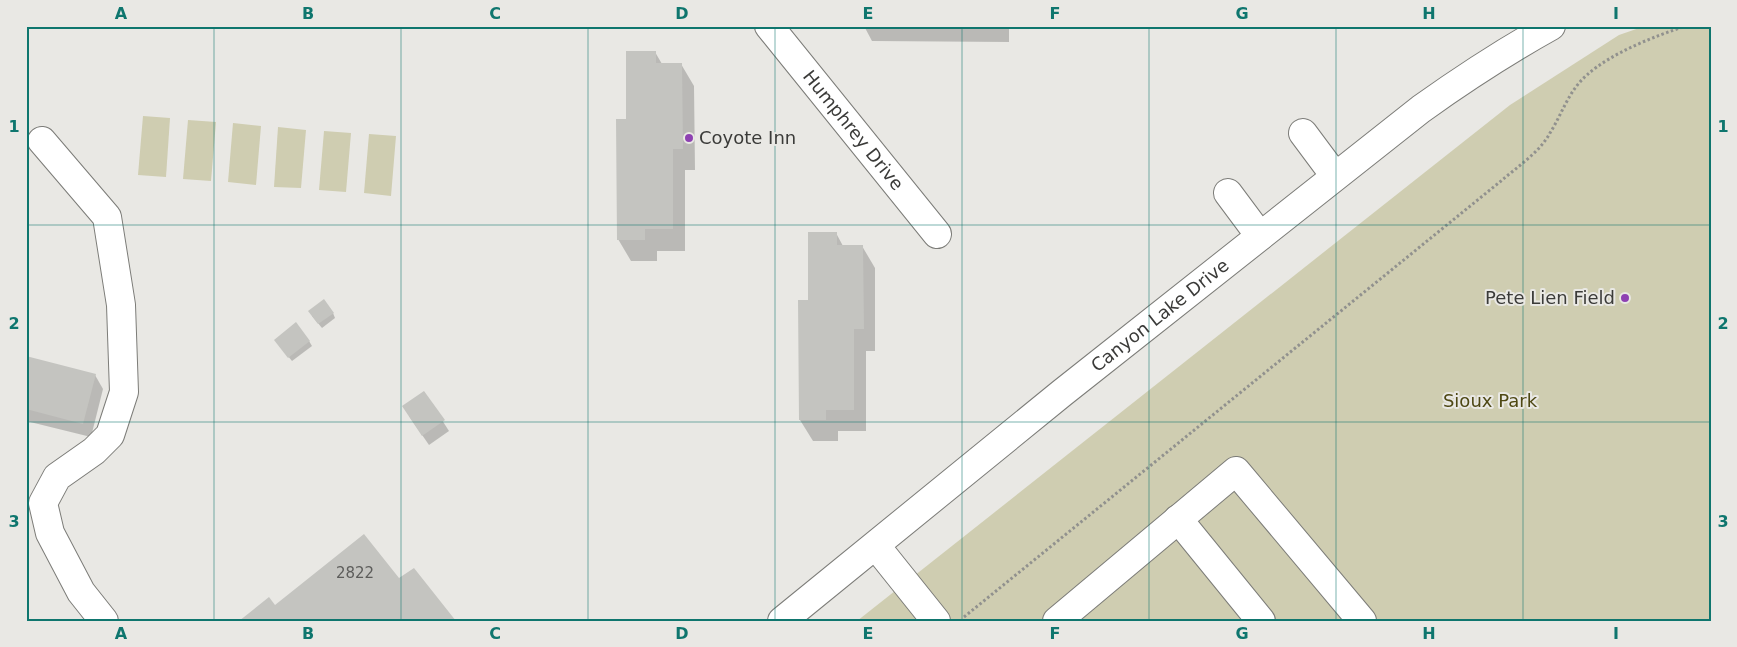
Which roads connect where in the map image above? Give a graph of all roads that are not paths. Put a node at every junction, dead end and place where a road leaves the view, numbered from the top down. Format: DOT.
graph roads {
  1 [pos="769,26"];
  2 [pos="1551,26"];
  3 [pos="1303,133"];
  4 [pos="42,141"];
  5 [pos="1335,176"];
  6 [pos="1228,193"];
  7 [pos="937,234"];
  8 [pos="1260,236"];
  9 [pos="1178,519"];
  10 [pos="876,546"];
  11 [pos="104,621"];
  12 [pos="782,621"];
  13 [pos="936,621"];
  14 [pos="1057,621"];
  15 [pos="1260,621"];
  16 [pos="1362,621"];
  1 -- 7 [label="street, Humphrey Drive"];
  2 -- 5 [label="street, Canyon Lake Drive"];
  3 -- 5 [label="street"];
  4 -- 11 [label="street"];
  5 -- 8 [label="street, Canyon Lake Drive"];
  6 -- 8 [label="street"];
  8 -- 10 [label="street, Canyon Lake Drive"];
  9 -- 14 [label="street"];
  9 -- 15 [label="street"];
  9 -- 16 [label="street"];
  10 -- 12 [label="street, Canyon Lake Drive"];
  10 -- 13 [label="street"];
}
